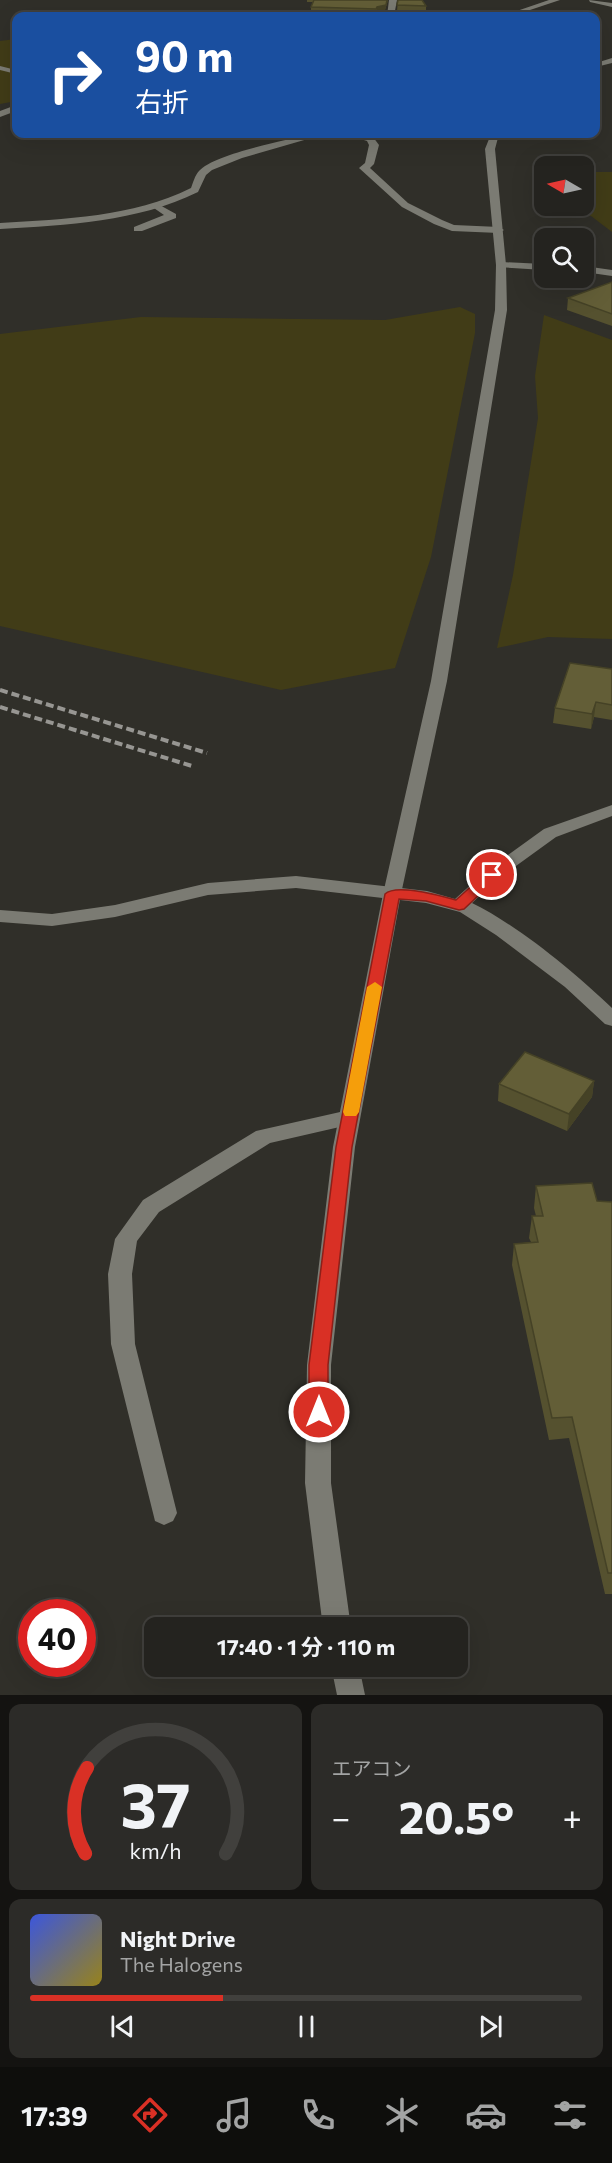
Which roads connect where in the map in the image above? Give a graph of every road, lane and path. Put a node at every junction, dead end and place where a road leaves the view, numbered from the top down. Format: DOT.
graph roads {
  1 [pos="556,0"];
  2 [pos="593,0"];
  3 [pos="612,5"];
  4 [pos="518,12"];
  5 [pos="306,138"];
  6 [pos="366,138"];
  7 [pos="494,138"];
  8 [pos="156,206"];
  9 [pos="0,226"];
  10 [pos="138,229"];
  11 [pos="499,230"];
  12 [pos="501,265"];
  13 [pos="534,267"];
  14 [pos="594,270"];
  15 [pos="612,273"];
  16 [pos="612,810"];
  17 [pos="392,894"];
  18 [pos="459,905"];
  19 [pos="0,916"];
  20 [pos="612,1019"];
  21 [pos="349,1118"];
  22 [pos="164,1514"];
  23 [pos="336,1617"];
  24 [pos="347,1677"];
  25 [pos="351,1695"];
  1 -- 4 [label="street"];
  2 -- 3 [label="street"];
  5 -- 8 [label="street"];
  6 -- 11 [label="street"];
  7 -- 11 [label="street"];
  8 -- 9 [label="street"];
  8 -- 10 [label="street"];
  11 -- 12 [label="street"];
  12 -- 13 [label="street"];
  12 -- 17 [label="street"];
  14 -- 15 [label="street"];
  16 -- 18 [label="street"];
  17 -- 18 [label="street"];
  17 -- 19 [label="street"];
  17 -- 21 [label="street"];
  18 -- 20 [label="street"];
  21 -- 22 [label="street"];
  21 -- 23 [label="street"];
  24 -- 25 [label="street"];
}
